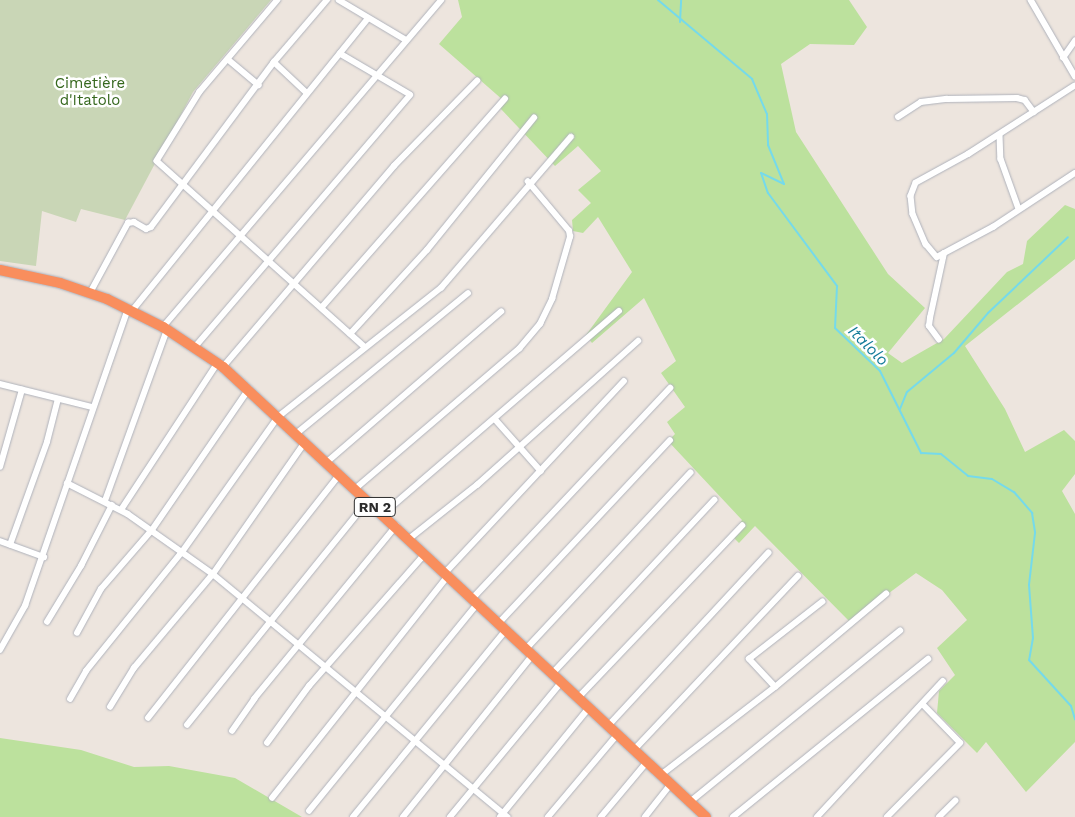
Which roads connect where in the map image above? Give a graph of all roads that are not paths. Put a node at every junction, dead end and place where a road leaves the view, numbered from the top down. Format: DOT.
graph roads {
  1 [pos="278,0"];
  2 [pos="327,0"];
  3 [pos="339,0"];
  4 [pos="441,0"];
  5 [pos="1031,0"];
  6 [pos="368,18"];
  7 [pos="406,40"];
  8 [pos="1075,41"];
  9 [pos="340,54"];
  10 [pos="1064,58"];
  11 [pos="229,60"];
  12 [pos="274,62"];
  13 [pos="378,74"];
  14 [pos="1075,76"];
  15 [pos="477,81"];
  16 [pos="259,85"];
  17 [pos="1075,86"];
  18 [pos="306,92"];
  19 [pos="505,99"];
  20 [pos="1034,112"];
  21 [pos="898,117"];
  22 [pos="534,118"];
  23 [pos="1000,135"];
  24 [pos="571,137"];
  25 [pos="1075,173"];
  26 [pos="528,182"];
  27 [pos="181,185"];
  28 [pos="1019,209"];
  29 [pos="211,211"];
  30 [pos="240,235"];
  31 [pos="944,253"];
  32 [pos="268,261"];
  33 [pos="0,270"];
  34 [pos="296,285"];
  35 [pos="90,293"];
  36 [pos="468,294"];
  37 [pos="322,307"];
  38 [pos="130,310"];
  39 [pos="501,312"];
  40 [pos="619,312"];
  41 [pos="165,329"];
  42 [pos="350,334"];
  43 [pos="939,340"];
  44 [pos="638,341"];
  45 [pos="195,347"];
  46 [pos="365,347"];
  47 [pos="220,366"];
  48 [pos="624,381"];
  49 [pos="0,384"];
  50 [pos="670,388"];
  51 [pos="249,389"];
  52 [pos="22,390"];
  53 [pos="58,399"];
  54 [pos="92,407"];
  55 [pos="278,417"];
  56 [pos="496,420"];
  57 [pos="296,434"];
  58 [pos="670,440"];
  59 [pos="305,442"];
  60 [pos="520,448"];
  61 [pos="327,462"];
  62 [pos="0,467"];
  63 [pos="541,471"];
  64 [pos="690,473"];
  65 [pos="340,474"];
  66 [pos="67,483"];
  67 [pos="355,489"];
  68 [pos="714,500"];
  69 [pos="105,501"];
  70 [pos="368,501"];
  71 [pos="112,505"];
  72 [pos="121,510"];
  73 [pos="383,514"];
  74 [pos="396,526"];
  75 [pos="742,526"];
  76 [pos="152,530"];
  77 [pos="409,539"];
  78 [pos="0,541"];
  79 [pos="10,545"];
  80 [pos="182,552"];
  81 [pos="768,553"];
  82 [pos="425,554"];
  83 [pos="44,557"];
  84 [pos="212,574"];
  85 [pos="447,575"];
  86 [pos="798,576"];
  87 [pos="886,594"];
  88 [pos="240,596"];
  89 [pos="475,601"];
  90 [pos="822,602"];
  91 [pos="270,621"];
  92 [pos="46,622"];
  93 [pos="503,627"];
  94 [pos="900,631"];
  95 [pos="77,633"];
  96 [pos="300,644"];
  97 [pos="0,650"];
  98 [pos="529,652"];
  99 [pos="928,659"];
  100 [pos="327,668"];
  101 [pos="552,674"];
  102 [pos="561,682"];
  103 [pos="943,682"];
  104 [pos="775,687"];
  105 [pos="358,693"];
  106 [pos="578,698"];
  107 [pos="70,699"];
  108 [pos="923,704"];
  109 [pos="110,707"];
  110 [pos="589,708"];
  111 [pos="386,716"];
  112 [pos="148,718"];
  113 [pos="187,725"];
  114 [pos="608,726"];
  115 [pos="232,732"];
  116 [pos="617,734"];
  117 [pos="416,741"];
  118 [pos="267,743"];
  119 [pos="634,750"];
  120 [pos="647,762"];
  121 [pos="446,764"];
  122 [pos="661,774"];
  123 [pos="671,784"];
  124 [pos="474,788"];
  125 [pos="272,798"];
  126 [pos="955,801"];
  127 [pos="690,802"];
  128 [pos="309,811"];
  129 [pos="700,815"];
  130 [pos="504,816"];
  131 [pos="353,817"];
  132 [pos="403,817"];
  133 [pos="450,817"];
  134 [pos="548,817"];
  135 [pos="601,817"];
  136 [pos="645,817"];
  137 [pos="733,817"];
  138 [pos="817,817"];
  139 [pos="887,817"];
  140 [pos="940,817"];
  1 -- 11 [label="street"];
  2 -- 12 [label="street"];
  3 -- 6 [label="street"];
  4 -- 7 [label="street"];
  5 -- 10 [label="street"];
  6 -- 7 [label="street"];
  6 -- 9 [label="street"];
  7 -- 13 [label="street"];
  8 -- 10 [label="street"];
  9 -- 13 [label="street"];
  9 -- 18 [label="street"];
  10 -- 14 [label="street"];
  11 -- 16 [label="street"];
  11 -- 27 [label="street"];
  12 -- 16 [label="street"];
  12 -- 18 [label="street"];
  13 -- 30 [label="street"];
  13 -- 32 [label="street"];
  15 -- 34 [label="street"];
  16 -- 27 [label="street"];
  17 -- 20 [label="street"];
  18 -- 29 [label="street"];
  19 -- 37 [label="street"];
  20 -- 21 [label="street"];
  20 -- 23 [label="street"];
  22 -- 42 [label="street"];
  23 -- 28 [label="street"];
  23 -- 31 [label="street"];
  24 -- 26 [label="street"];
  25 -- 28 [label="street"];
  26 -- 46 [label="street"];
  26 -- 67 [label="street"];
  27 -- 29 [label="street"];
  27 -- 35 [label="street"];
  28 -- 31 [label="street"];
  29 -- 30 [label="street"];
  29 -- 38 [label="street"];
  30 -- 32 [label="street"];
  30 -- 41 [label="street"];
  31 -- 43 [label="street"];
  32 -- 34 [label="street"];
  32 -- 45 [label="street"];
  33 -- 35 [label="highway, RN 2"];
  34 -- 37 [label="street"];
  34 -- 47 [label="street"];
  35 -- 38 [label="highway, RN 2"];
  36 -- 57 [label="street"];
  37 -- 42 [label="street"];
  38 -- 41 [label="highway, RN 2"];
  38 -- 54 [label="street"];
  39 -- 61 [label="street"];
  40 -- 56 [label="street"];
  41 -- 45 [label="highway, RN 2"];
  41 -- 69 [label="street"];
  42 -- 46 [label="street"];
  44 -- 60 [label="street"];
  45 -- 47 [label="highway, RN 2"];
  46 -- 55 [label="street"];
  47 -- 51 [label="highway, RN 2"];
  47 -- 72 [label="street"];
  48 -- 63 [label="street"];
  49 -- 52 [label="street"];
  50 -- 89 [label="street"];
  51 -- 55 [label="highway, RN 2"];
  51 -- 76 [label="street"];
  52 -- 53 [label="street"];
  52 -- 62 [label="street"];
  53 -- 54 [label="street"];
  53 -- 79 [label="street"];
  54 -- 66 [label="street"];
  55 -- 57 [label="highway, RN 2"];
  55 -- 80 [label="street"];
  56 -- 60 [label="street"];
  56 -- 73 [label="street"];
  57 -- 59 [label="highway, RN 2"];
  58 -- 93 [label="street"];
  59 -- 61 [label="highway, RN 2"];
  59 -- 84 [label="street"];
  60 -- 63 [label="street"];
  60 -- 77 [label="street"];
  61 -- 65 [label="highway, RN 2"];
  63 -- 85 [label="street"];
  64 -- 98 [label="street"];
  65 -- 67 [label="highway, RN 2"];
  65 -- 88 [label="street"];
  66 -- 69 [label="street"];
  66 -- 83 [label="street"];
  67 -- 70 [label="highway, RN 2"];
  68 -- 101 [label="street"];
  69 -- 71 [label="street"];
  70 -- 73 [label="highway, RN 2"];
  70 -- 91 [label="street"];
  71 -- 72 [label="street"];
  71 -- 92 [label="street"];
  72 -- 76 [label="street"];
  73 -- 74 [label="highway, RN 2"];
  74 -- 77 [label="highway, RN 2"];
  74 -- 96 [label="street"];
  75 -- 106 [label="street"];
  76 -- 80 [label="street"];
  76 -- 95 [label="street"];
  77 -- 82 [label="highway, RN 2"];
  78 -- 79 [label="street"];
  79 -- 83 [label="street"];
  80 -- 84 [label="street"];
  80 -- 107 [label="street"];
  81 -- 114 [label="street"];
  82 -- 85 [label="highway, RN 2"];
  82 -- 100 [label="street"];
  83 -- 97 [label="street"];
  84 -- 88 [label="street"];
  84 -- 109 [label="street"];
  85 -- 89 [label="highway, RN 2"];
  85 -- 105 [label="street"];
  86 -- 119 [label="street"];
  87 -- 104 [label="street"];
  88 -- 91 [label="street"];
  88 -- 112 [label="street"];
  89 -- 93 [label="highway, RN 2"];
  89 -- 111 [label="street"];
  90 -- 104 [label="street"];
  91 -- 96 [label="street"];
  91 -- 113 [label="street"];
  93 -- 98 [label="highway, RN 2"];
  93 -- 117 [label="street"];
  94 -- 127 [label="street"];
  96 -- 100 [label="street"];
  96 -- 115 [label="street"];
  98 -- 101 [label="highway, RN 2"];
  98 -- 121 [label="street"];
  99 -- 137 [label="street"];
  100 -- 105 [label="street"];
  100 -- 118 [label="street"];
  101 -- 102 [label="highway, RN 2"];
  102 -- 106 [label="highway, RN 2"];
  102 -- 124 [label="street"];
  103 -- 108 [label="street"];
  104 -- 122 [label="street"];
  105 -- 111 [label="street"];
  105 -- 125 [label="street"];
  106 -- 110 [label="highway, RN 2"];
  108 -- 138 [label="street"];
  108 -- 139 [label="street"];
  110 -- 114 [label="highway, RN 2"];
  110 -- 130 [label="street"];
  111 -- 117 [label="street"];
  111 -- 128 [label="street"];
  114 -- 116 [label="highway, RN 2"];
  116 -- 119 [label="highway, RN 2"];
  116 -- 134 [label="street"];
  117 -- 121 [label="street"];
  117 -- 131 [label="street"];
  119 -- 120 [label="highway, RN 2"];
  120 -- 122 [label="highway, RN 2"];
  120 -- 135 [label="street"];
  121 -- 124 [label="street"];
  121 -- 132 [label="street"];
  122 -- 123 [label="highway, RN 2"];
  123 -- 127 [label="highway, RN 2"];
  123 -- 136 [label="street"];
  124 -- 130 [label="street"];
  124 -- 133 [label="street"];
  126 -- 140 [label="street"];
  127 -- 129 [label="highway, RN 2"];
}
